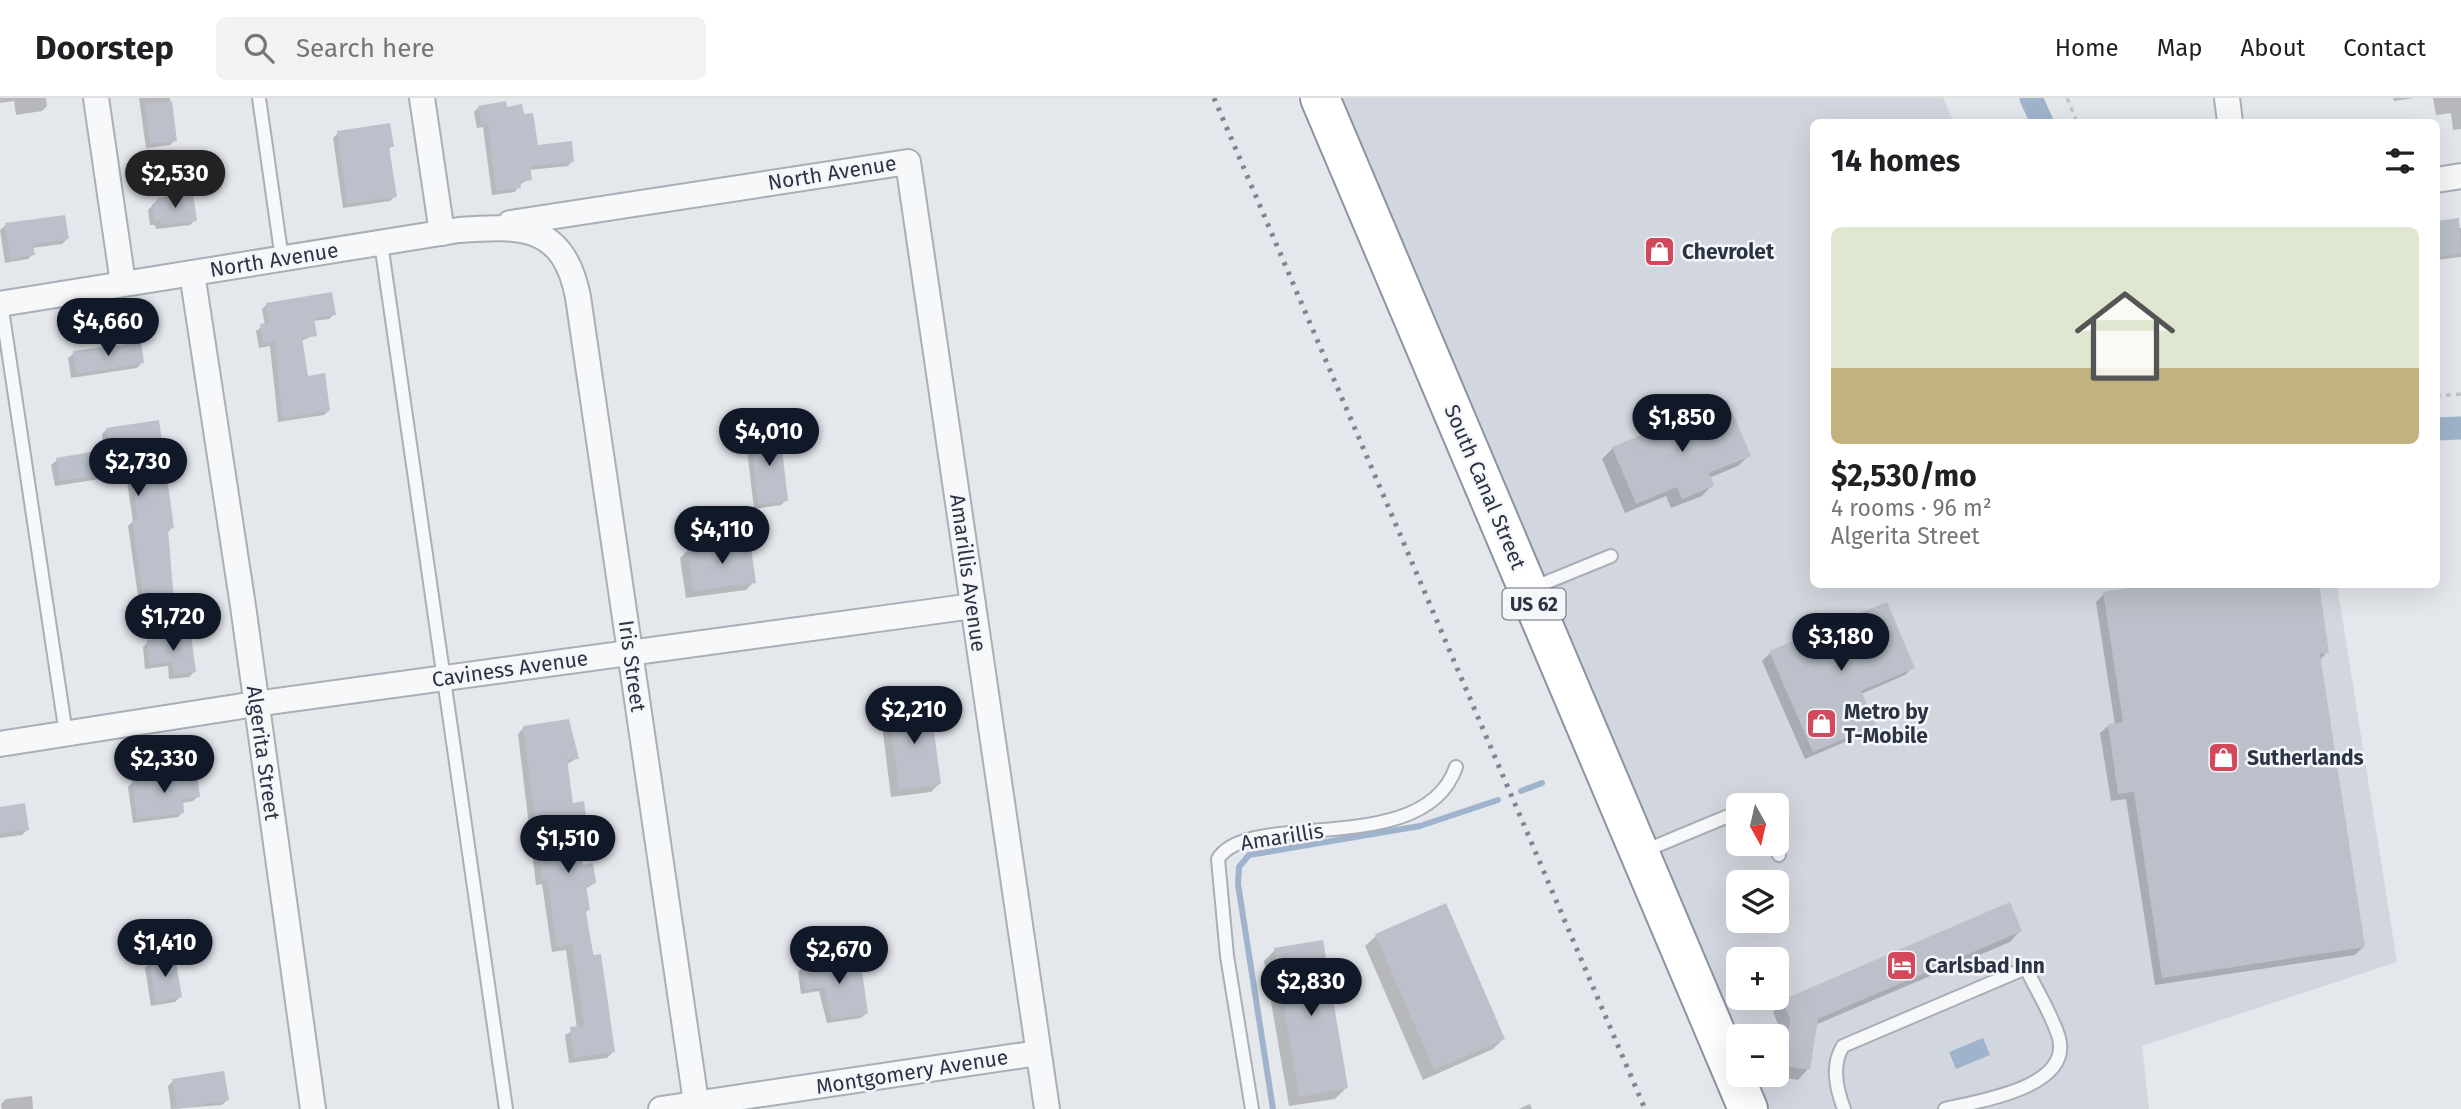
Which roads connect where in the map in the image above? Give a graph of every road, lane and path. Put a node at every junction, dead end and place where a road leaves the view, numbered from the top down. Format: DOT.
graph roads {
  1 [pos="96,98"];
  2 [pos="258,98"];
  3 [pos="422,98"];
  4 [pos="1320,98"];
  5 [pos="2067,98"];
  6 [pos="2227,98"];
  7 [pos="2076,119"];
  8 [pos="2230,119"];
  9 [pos="908,162"];
  10 [pos="2461,176"];
  11 [pos="2440,179"];
  12 [pos="453,232"];
  13 [pos="541,236"];
  14 [pos="381,243"];
  15 [pos="282,259"];
  16 [pos="192,273"];
  17 [pos="123,283"];
  18 [pos="0,303"];
  19 [pos="2461,394"];
  20 [pos="2440,396"];
  21 [pos="1611,556"];
  22 [pos="1528,589"];
  23 [pos="973,606"];
  24 [pos="630,653"];
  25 [pos="444,678"];
  26 [pos="255,704"];
  27 [pos="66,734"];
  28 [pos="0,744"];
  29 [pos="1456,767"];
  30 [pos="1726,817"];
  31 [pos="1640,853"];
  32 [pos="1038,1053"];
  33 [pos="696,1107"];
  34 [pos="313,1109"];
  35 [pos="506,1109"];
  36 [pos="661,1109"];
  37 [pos="1047,1109"];
  38 [pos="1252,1109"];
  39 [pos="1748,1109"];
  40 [pos="1844,1109"];
  41 [pos="1945,1109"];
  1 -- 17 [label="street"];
  2 -- 15 [label="lane"];
  3 -- 12 [label="street"];
  4 -- 22 [label="highway, South Canal Street / US 62"];
  5 -- 7 [label="path"];
  6 -- 8 [label="street"];
  9 -- 12 [label="street, North Avenue"];
  9 -- 23 [label="street, Amarillis Avenue"];
  10 -- 11 [label="street"];
  12 -- 13 [label="street, North Avenue"];
  12 -- 14 [label="street, North Avenue"];
  13 -- 24 [label="street, Iris Street"];
  14 -- 15 [label="street, North Avenue"];
  14 -- 25 [label="lane"];
  15 -- 16 [label="street, North Avenue"];
  16 -- 17 [label="street, North Avenue"];
  16 -- 26 [label="street, Algerita Street"];
  17 -- 18 [label="street, North Avenue"];
  18 -- 27 [label="lane"];
  19 -- 20 [label="path"];
  21 -- 22 [label="lane"];
  22 -- 31 [label="highway, South Canal Street / US 62"];
  23 -- 24 [label="street, Caviness Avenue"];
  23 -- 32 [label="street, Amarillis Avenue"];
  24 -- 25 [label="street, Caviness Avenue"];
  24 -- 33 [label="street, Iris Street"];
  25 -- 26 [label="street, Caviness Avenue"];
  25 -- 35 [label="lane"];
  26 -- 27 [label="street, Caviness Avenue"];
  26 -- 34 [label="street, Algerita Street"];
  27 -- 28 [label="street, Caviness Avenue"];
  29 -- 38 [label="lane, Amarillis"];
  30 -- 31 [label="lane"];
  31 -- 39 [label="highway, South Canal Street / US 62"];
  32 -- 33 [label="street, Montgomery Avenue"];
  32 -- 37 [label="street, Amarillis Avenue"];
  33 -- 36 [label="street, Montgomery Avenue"];
  40 -- 41 [label="lane"];
}
